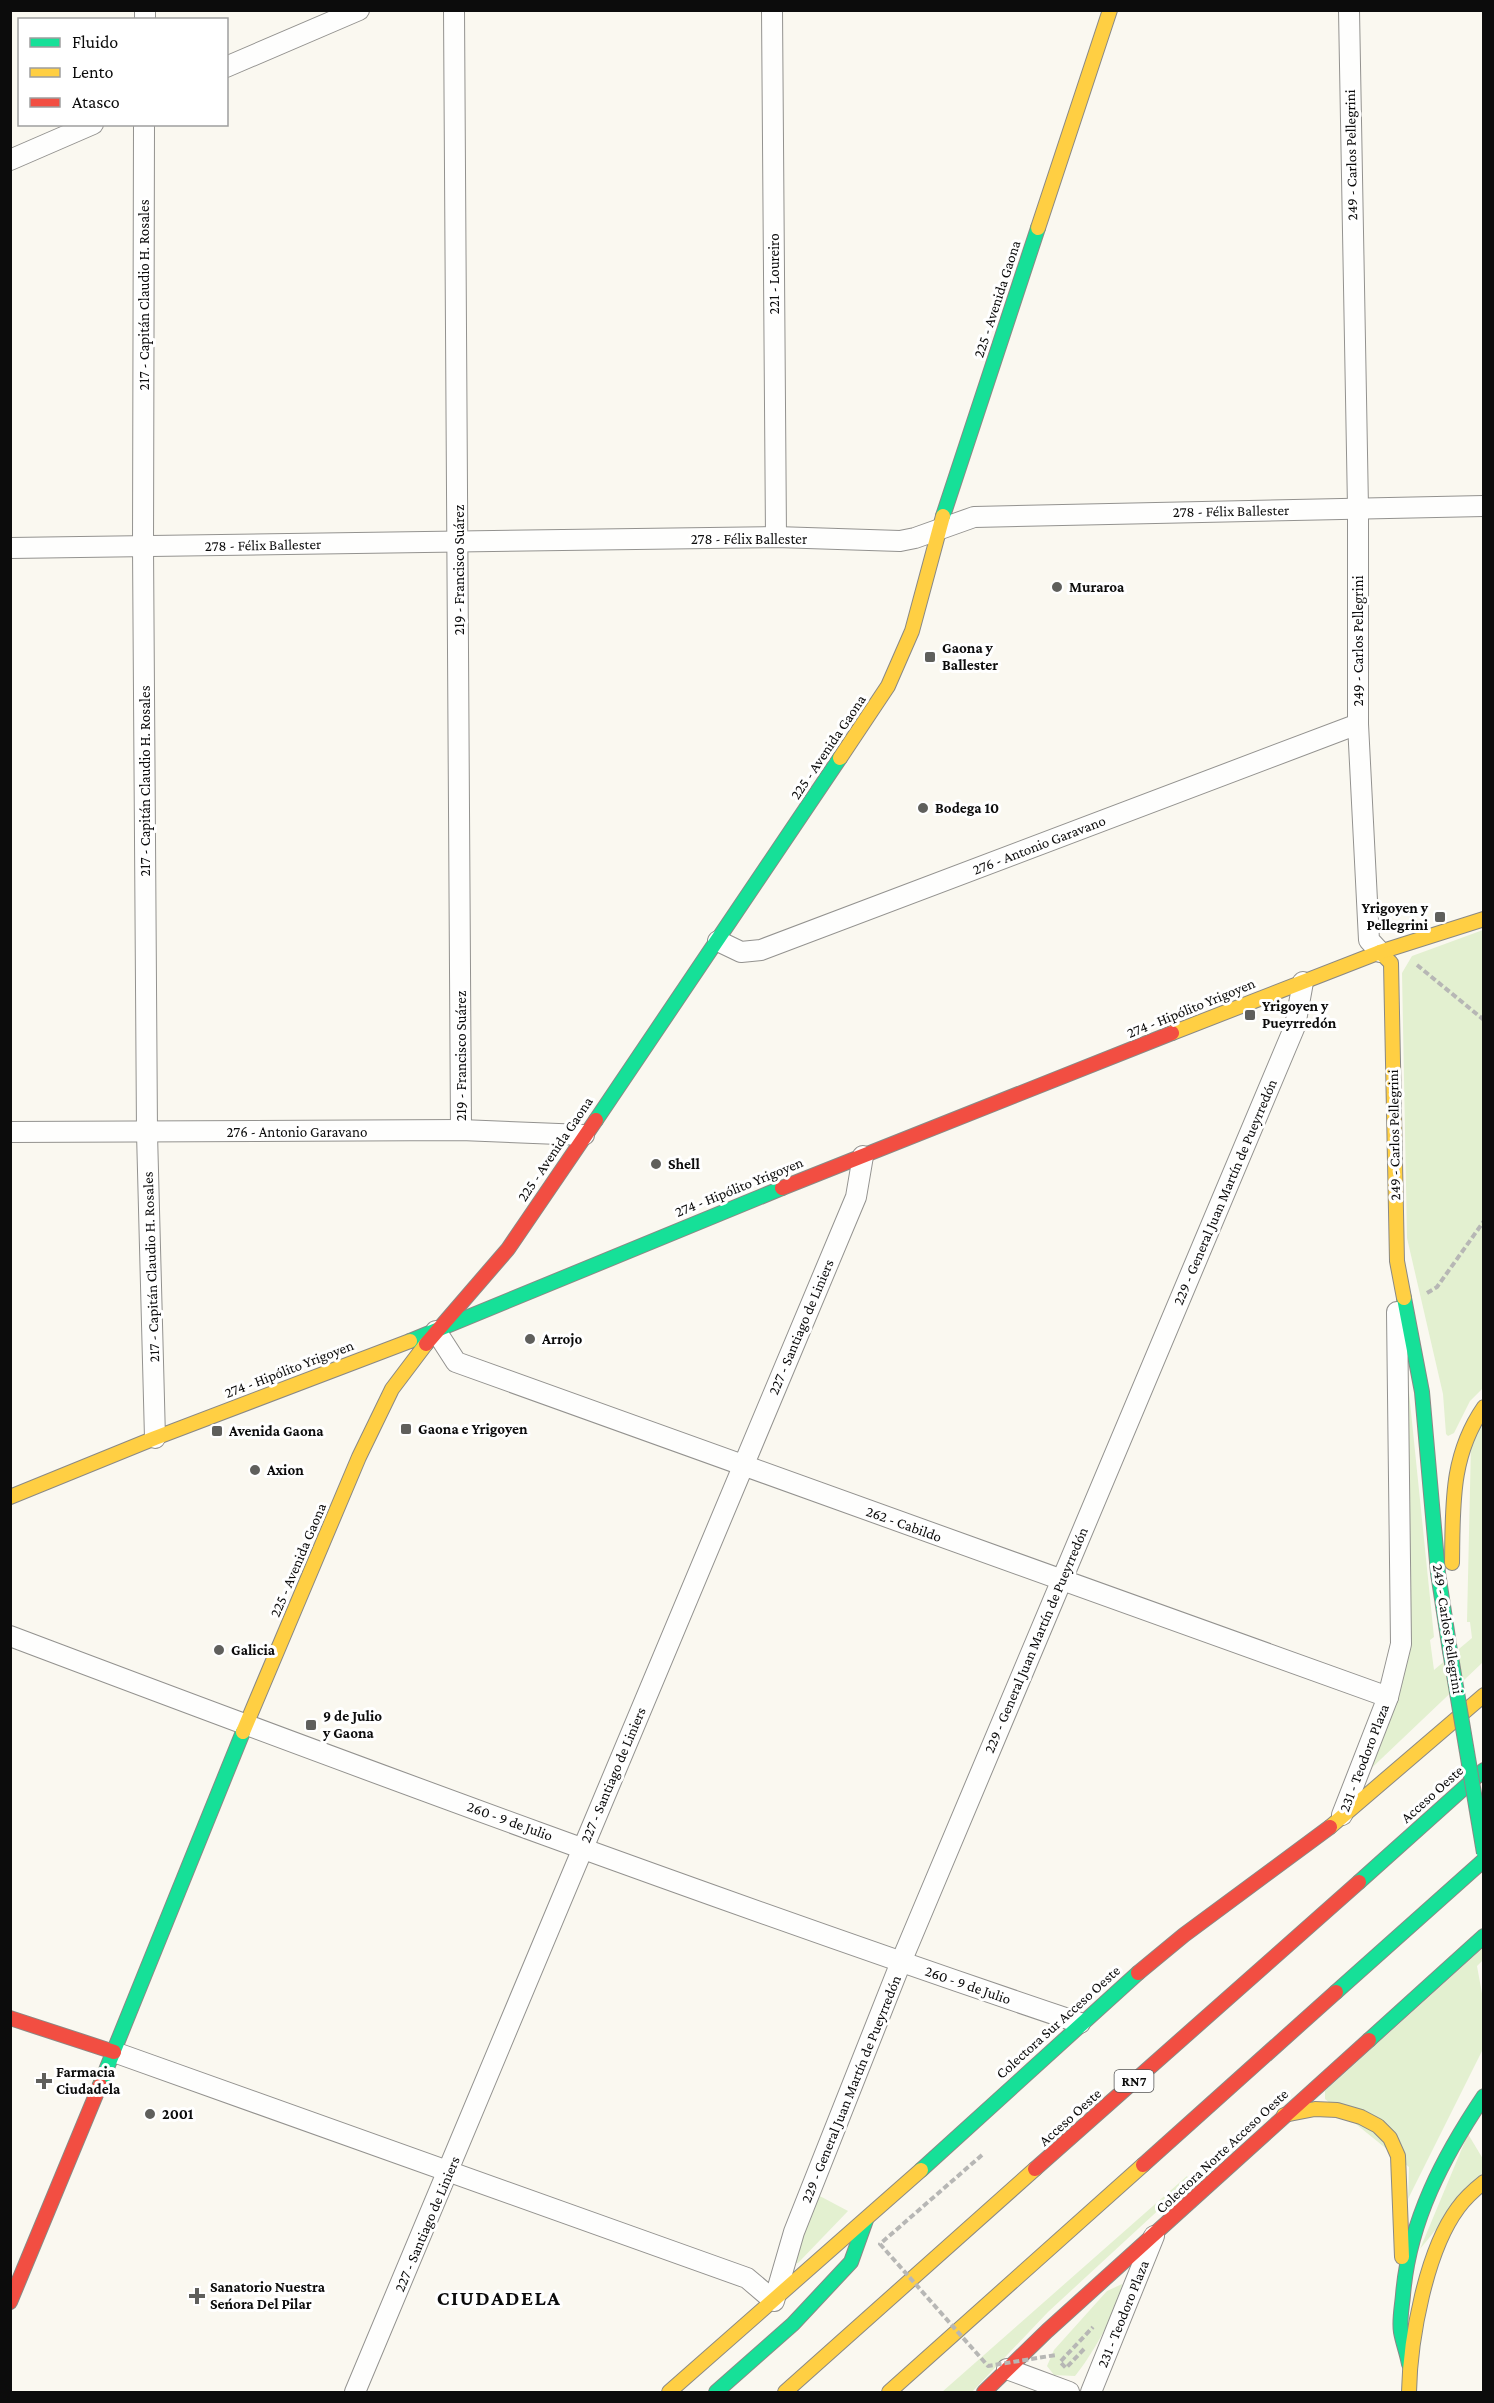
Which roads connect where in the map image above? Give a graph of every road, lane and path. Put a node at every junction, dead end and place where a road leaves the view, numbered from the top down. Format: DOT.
graph roads {
  1 [pos="359,10"];
  2 [pos="454,10"];
  3 [pos="772,10"];
  4 [pos="1110,10"];
  5 [pos="1348,10"];
  6 [pos="228,66"];
  7 [pos="88,126"];
  8 [pos="144,126"];
  9 [pos="10,160"];
  10 [pos="1484,506"];
  11 [pos="1358,508"];
  12 [pos="938,530"];
  13 [pos="776,537"];
  14 [pos="459,543"];
  15 [pos="143,547"];
  16 [pos="10,548"];
  17 [pos="1358,724"];
  18 [pos="1484,919"];
  19 [pos="718,941"];
  20 [pos="1380,952"];
  21 [pos="1409,959"];
  22 [pos="1303,982"];
  23 [pos="1484,1020"];
  24 [pos="461,1130"];
  25 [pos="10,1132"];
  26 [pos="147,1133"];
  27 [pos="584,1135"];
  28 [pos="863,1156"];
  29 [pos="1484,1221"];
  30 [pos="1396,1261"];
  31 [pos="1420,1296"];
  32 [pos="436,1331"];
  33 [pos="1484,1407"];
  34 [pos="155,1438"];
  35 [pos="743,1467"];
  36 [pos="10,1497"];
  37 [pos="1062,1580"];
  38 [pos="10,1636"];
  39 [pos="1450,1646"];
  40 [pos="1484,1695"];
  41 [pos="1388,1696"];
  42 [pos="246,1725"];
  43 [pos="1484,1770"];
  44 [pos="1341,1819"];
  45 [pos="583,1847"];
  46 [pos="1484,1854"];
  47 [pos="1484,1860"];
  48 [pos="1484,1936"];
  49 [pos="901,1962"];
  50 [pos="10,2018"];
  51 [pos="1080,2023"];
  52 [pos="114,2052"];
  53 [pos="1484,2096"];
  54 [pos="1284,2115"];
  55 [pos="982,2155"];
  56 [pos="449,2173"];
  57 [pos="1484,2182"];
  58 [pos="866,2220"];
  59 [pos="1154,2235"];
  60 [pos="1403,2274"];
  61 [pos="774,2301"];
  62 [pos="10,2302"];
  63 [pos="1100,2320"];
  64 [pos="1063,2347"];
  65 [pos="1108,2350"];
  66 [pos="1409,2364"];
  67 [pos="1007,2369"];
  68 [pos="355,2392"];
  69 [pos="669,2392"];
  70 [pos="716,2392"];
  71 [pos="785,2392"];
  72 [pos="888,2392"];
  73 [pos="984,2392"];
  74 [pos="1069,2392"];
  75 [pos="1091,2392"];
  76 [pos="1409,2392"];
  1 -- 6 [label="street"];
  2 -- 14 [label="street, 219 - Francisco Suárez"];
  3 -- 13 [label="street, 221 - Loureiro"];
  4 -- 12 [label="main road, 225 - Avenida Gaona"];
  5 -- 11 [label="street, 249 - Carlos Pellegrini"];
  7 -- 9 [label="street"];
  8 -- 15 [label="street, 217 - Capitán Claudio H. Rosales"];
  10 -- 11 [label="street, 278 - Félix Ballester"];
  11 -- 12 [label="street, 278 - Félix Ballester"];
  11 -- 17 [label="street, 249 - Carlos Pellegrini"];
  12 -- 13 [label="street, 278 - Félix Ballester"];
  12 -- 19 [label="main road, 225 - Avenida Gaona"];
  13 -- 14 [label="street, 278 - Félix Ballester"];
  14 -- 15 [label="street, 278 - Félix Ballester"];
  14 -- 24 [label="street, 219 - Francisco Suárez"];
  15 -- 16 [label="street, 278 - Félix Ballester"];
  15 -- 26 [label="street, 217 - Capitán Claudio H. Rosales"];
  17 -- 19 [label="street, 276 - Antonio Garavano"];
  17 -- 20 [label="street, 249 - Carlos Pellegrini"];
  18 -- 20 [label="main road, 274 - Hipólito Yrigoyen"];
  19 -- 27 [label="main road, 225 - Avenida Gaona"];
  20 -- 22 [label="main road, 274 - Hipólito Yrigoyen"];
  20 -- 30 [label="main road, 249 - Carlos Pellegrini"];
  21 -- 23 [label="path"];
  22 -- 28 [label="main road, 274 - Hipólito Yrigoyen"];
  22 -- 37 [label="street, 229 - General Juan Martín de Pueyrredón"];
  24 -- 26 [label="street, 276 - Antonio Garavano"];
  24 -- 27 [label="street, 276 - Antonio Garavano"];
  25 -- 26 [label="street, 276 - Antonio Garavano"];
  26 -- 34 [label="street, 217 - Capitán Claudio H. Rosales"];
  27 -- 32 [label="main road, 225 - Avenida Gaona"];
  28 -- 32 [label="main road, 274 - Hipólito Yrigoyen"];
  28 -- 35 [label="street, 227 - Santiago de Liniers"];
  29 -- 31 [label="path"];
  30 -- 39 [label="main road, 249 - Carlos Pellegrini"];
  30 -- 41 [label="street, 249 - Carlos Pellegrini"];
  32 -- 34 [label="main road, 274 - Hipólito Yrigoyen"];
  32 -- 35 [label="street, 262 - Cabildo"];
  32 -- 42 [label="main road, 225 - Avenida Gaona"];
  33 -- 39 [label="main road"];
  34 -- 36 [label="main road, 274 - Hipólito Yrigoyen"];
  35 -- 37 [label="street, 262 - Cabildo"];
  35 -- 45 [label="street, 227 - Santiago de Liniers"];
  37 -- 41 [label="street, 262 - Cabildo"];
  37 -- 49 [label="street, 229 - General Juan Martín de Pueyrredón"];
  38 -- 42 [label="street, 260 - 9 de Julio"];
  39 -- 46 [label="main road, 249 - Carlos Pellegrini, bridge"];
  40 -- 44 [label="main road, Colectora Sur Acceso Oeste"];
  41 -- 44 [label="street, 231 - Teodoro Plaza"];
  42 -- 45 [label="street, 260 - 9 de Julio"];
  42 -- 52 [label="main road, 225 - Avenida Gaona"];
  43 -- 71 [label="main road, Acceso Oeste / RN7"];
  44 -- 51 [label="main road, Colectora Sur Acceso Oeste"];
  45 -- 49 [label="street, 260 - 9 de Julio"];
  45 -- 56 [label="street, 227 - Santiago de Liniers"];
  47 -- 72 [label="main road"];
  48 -- 54 [label="main road, Colectora Norte Acceso Oeste"];
  49 -- 51 [label="street, 260 - 9 de Julio"];
  49 -- 61 [label="street, 229 - General Juan Martín de Pueyrredón"];
  50 -- 52 [label="main road"];
  51 -- 58 [label="main road, Colectora Sur Acceso Oeste"];
  52 -- 56 [label="street"];
  52 -- 62 [label="main road, 225 - Avenida Gaona"];
  53 -- 60 [label="main road"];
  54 -- 59 [label="main road, Colectora Norte Acceso Oeste"];
  54 -- 60 [label="main road"];
  55 -- 64 [label="path, bridge"];
  56 -- 61 [label="street"];
  56 -- 68 [label="street, 227 - Santiago de Liniers"];
  57 -- 66 [label="main road"];
  58 -- 61 [label="main road, Colectora Sur Acceso Oeste"];
  58 -- 70 [label="main road"];
  59 -- 65 [label="street, 231 - Teodoro Plaza"];
  59 -- 67 [label="main road, Colectora Norte Acceso Oeste"];
  60 -- 66 [label="main road"];
  61 -- 69 [label="main road, Colectora Sur Acceso Oeste"];
  63 -- 65 [label="path"];
  65 -- 75 [label="street, 231 - Teodoro Plaza"];
  66 -- 76 [label="main road"];
  67 -- 73 [label="main road, Colectora Norte Acceso Oeste"];
  67 -- 74 [label="street"];
}
